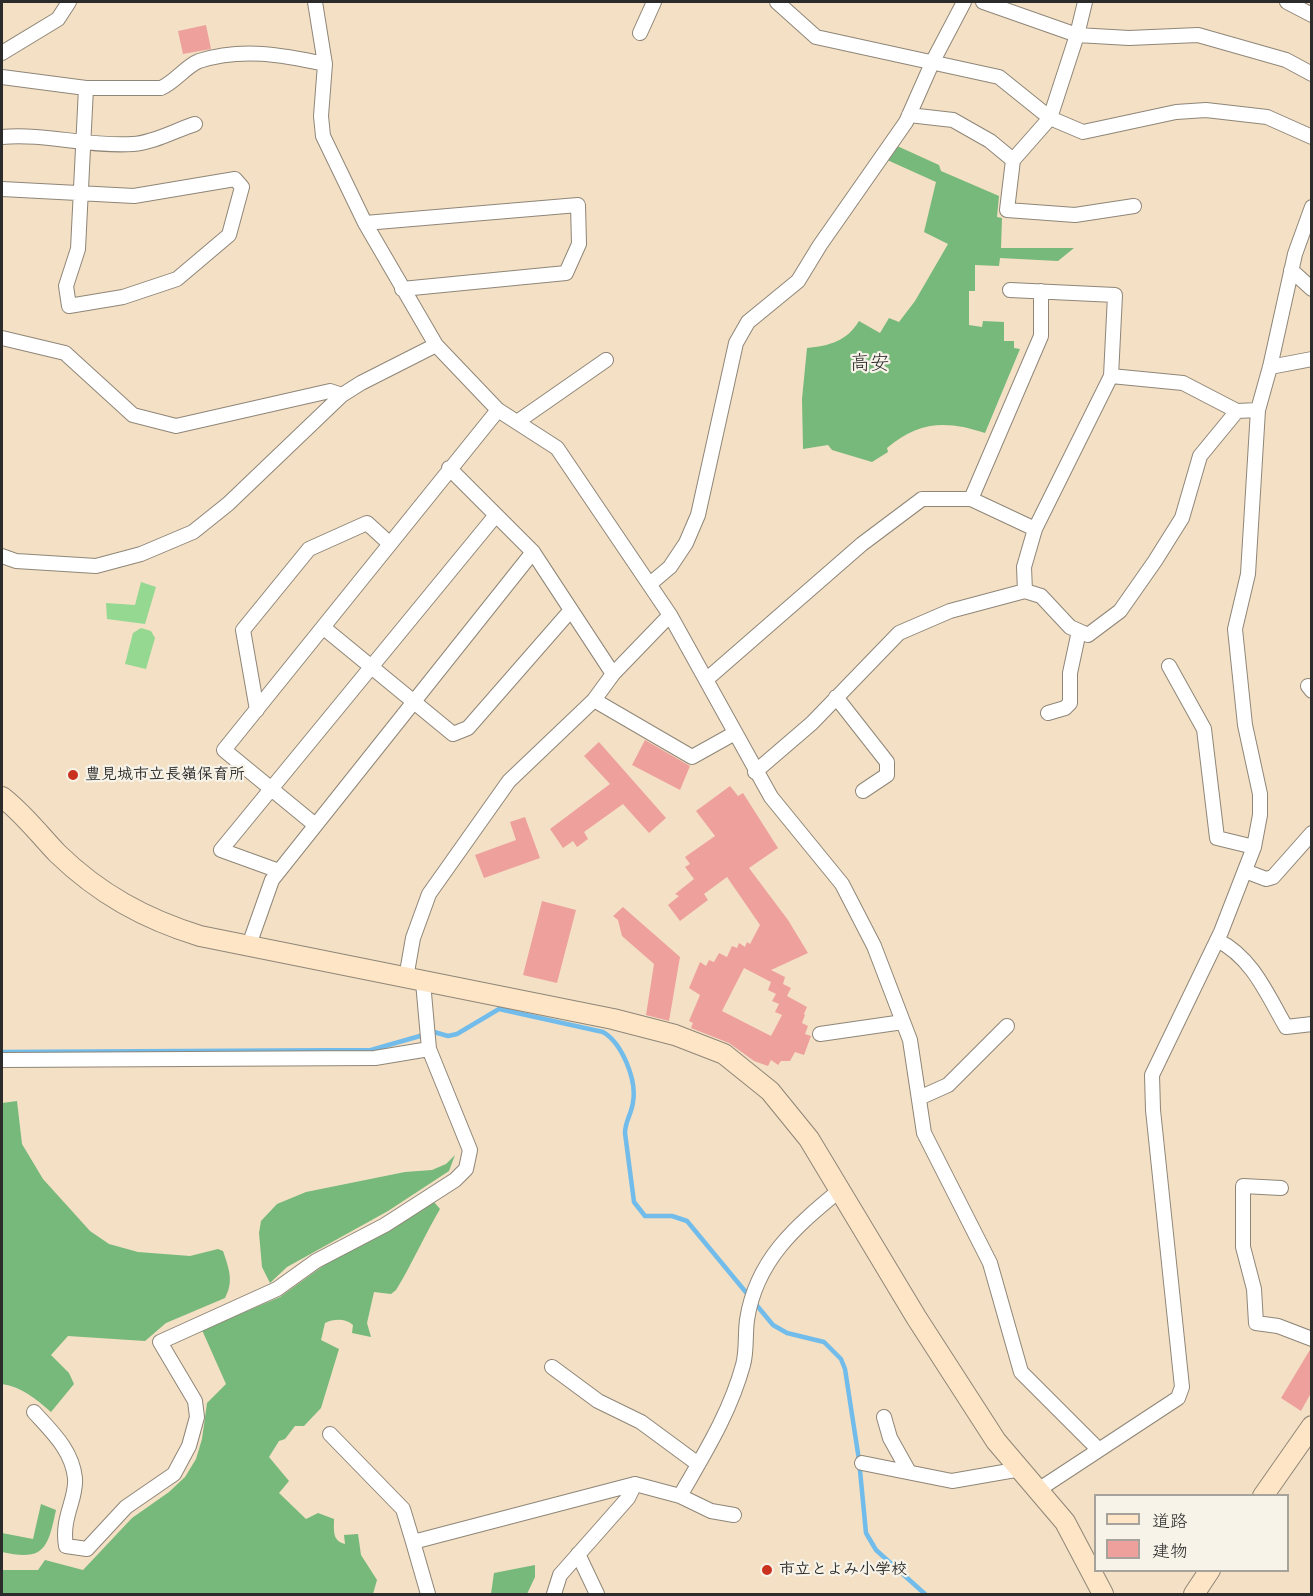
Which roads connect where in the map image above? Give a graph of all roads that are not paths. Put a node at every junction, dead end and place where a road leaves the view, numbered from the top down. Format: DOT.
graph roads {
  1 [pos="69,2"];
  2 [pos="315,2"];
  3 [pos="654,2"];
  4 [pos="777,2"];
  5 [pos="964,2"];
  6 [pos="983,2"];
  7 [pos="1085,2"];
  8 [pos="1287,2"];
  9 [pos="1311,15"];
  10 [pos="640,33"];
  11 [pos="1077,35"];
  12 [pos="2,53"];
  13 [pos="933,62"];
  14 [pos="325,64"];
  15 [pos="1311,74"];
  16 [pos="2,77"];
  17 [pos="86,87"];
  18 [pos="909,115"];
  19 [pos="1050,118"];
  20 [pos="195,124"];
  21 [pos="2,137"];
  22 [pos="1311,137"];
  23 [pos="82,142"];
  24 [pos="1012,160"];
  25 [pos="2,189"];
  26 [pos="80,195"];
  27 [pos="1134,206"];
  28 [pos="1311,207"];
  29 [pos="365,223"];
  30 [pos="1291,270"];
  31 [pos="402,289"];
  32 [pos="1311,289"];
  33 [pos="1010,290"];
  34 [pos="1041,291"];
  35 [pos="2,338"];
  36 [pos="436,345"];
  37 [pos="1311,359"];
  38 [pos="606,360"];
  39 [pos="1270,367"];
  40 [pos="1112,376"];
  41 [pos="342,395"];
  42 [pos="498,410"];
  43 [pos="1258,410"];
  44 [pos="1237,411"];
  45 [pos="517,423"];
  46 [pos="449,468"];
  47 [pos="971,499"];
  48 [pos="495,515"];
  49 [pos="1035,529"];
  50 [pos="390,544"];
  51 [pos="533,552"];
  52 [pos="2,556"];
  53 [pos="650,584"];
  54 [pos="1025,591"];
  55 [pos="571,610"];
  56 [pos="670,615"];
  57 [pos="324,628"];
  58 [pos="1079,631"];
  59 [pos="370,666"];
  60 [pos="1169,666"];
  61 [pos="613,674"];
  62 [pos="707,679"];
  63 [pos="836,697"];
  64 [pos="594,700"];
  65 [pos="413,701"];
  66 [pos="257,710"];
  67 [pos="1048,713"];
  68 [pos="735,733"];
  69 [pos="755,772"];
  70 [pos="270,788"];
  71 [pos="863,791"];
  72 [pos="2,797"];
  73 [pos="314,824"];
  74 [pos="1311,833"];
  75 [pos="1254,847"];
  76 [pos="279,871"];
  77 [pos="1245,871"];
  78 [pos="1217,940"];
  79 [pos="249,945"];
  80 [pos="415,980"];
  81 [pos="903,1022"];
  82 [pos="1311,1023"];
  83 [pos="1007,1026"];
  84 [pos="820,1034"];
  85 [pos="429,1049"];
  86 [pos="2,1060"];
  87 [pos="919,1098"];
  88 [pos="1281,1188"];
  89 [pos="840,1190"];
  90 [pos="1311,1339"];
  91 [pos="552,1367"];
  92 [pos="34,1412"];
  93 [pos="884,1417"];
  94 [pos="1311,1425"];
  95 [pos="330,1434"];
  96 [pos="1098,1449"];
  97 [pos="862,1463"];
  98 [pos="698,1464"];
  99 [pos="1021,1469"];
  100 [pos="909,1472"];
  101 [pos="635,1484"];
  102 [pos="1038,1490"];
  103 [pos="1264,1494"];
  104 [pos="680,1496"];
  105 [pos="734,1515"];
  106 [pos="413,1542"];
  107 [pos="578,1554"];
  108 [pos="1209,1572"];
  109 [pos="428,1594"];
  110 [pos="554,1594"];
  111 [pos="597,1594"];
  112 [pos="1103,1594"];
  113 [pos="1194,1594"];
  1 -- 12 [label="street"];
  2 -- 14 [label="street"];
  3 -- 10 [label="street"];
  4 -- 13 [label="street"];
  5 -- 13 [label="street"];
  6 -- 11 [label="street"];
  7 -- 11 [label="street"];
  8 -- 9 [label="street"];
  11 -- 15 [label="street"];
  11 -- 19 [label="street"];
  13 -- 18 [label="street"];
  13 -- 19 [label="street"];
  14 -- 17 [label="street"];
  14 -- 29 [label="street"];
  16 -- 17 [label="street"];
  17 -- 23 [label="street"];
  18 -- 24 [label="street"];
  18 -- 53 [label="street"];
  19 -- 22 [label="street"];
  19 -- 24 [label="street"];
  20 -- 23 [label="street"];
  21 -- 23 [label="street"];
  23 -- 26 [label="street"];
  24 -- 27 [label="street"];
  25 -- 26 [label="street"];
  26 -- 26 [label="street"];
  28 -- 30 [label="street"];
  29 -- 31 [label="street"];
  29 -- 31 [label="street"];
  30 -- 32 [label="street"];
  30 -- 39 [label="street"];
  31 -- 36 [label="street"];
  33 -- 34 [label="street"];
  34 -- 40 [label="street"];
  34 -- 47 [label="street"];
  35 -- 41 [label="street"];
  36 -- 41 [label="street"];
  36 -- 42 [label="street"];
  37 -- 39 [label="street"];
  38 -- 45 [label="street"];
  39 -- 43 [label="street"];
  40 -- 44 [label="street"];
  40 -- 49 [label="street"];
  41 -- 52 [label="street"];
  42 -- 45 [label="street"];
  42 -- 46 [label="street"];
  43 -- 44 [label="street"];
  43 -- 75 [label="street"];
  44 -- 58 [label="street"];
  45 -- 53 [label="street"];
  46 -- 48 [label="street"];
  46 -- 50 [label="street"];
  47 -- 49 [label="street"];
  47 -- 62 [label="street"];
  48 -- 51 [label="street"];
  48 -- 59 [label="street"];
  49 -- 54 [label="street"];
  50 -- 57 [label="street"];
  50 -- 66 [label="street"];
  51 -- 55 [label="street"];
  51 -- 65 [label="street"];
  53 -- 56 [label="street"];
  54 -- 58 [label="street"];
  54 -- 63 [label="street"];
  55 -- 61 [label="street"];
  55 -- 65 [label="street"];
  56 -- 61 [label="street"];
  56 -- 62 [label="street"];
  57 -- 59 [label="street"];
  57 -- 66 [label="street"];
  58 -- 67 [label="street"];
  59 -- 65 [label="street"];
  59 -- 70 [label="street"];
  60 -- 75 [label="street"];
  61 -- 64 [label="street"];
  62 -- 68 [label="street"];
  63 -- 69 [label="street"];
  63 -- 71 [label="street"];
  64 -- 68 [label="street"];
  64 -- 80 [label="street"];
  65 -- 73 [label="street"];
  66 -- 70 [label="street"];
  68 -- 69 [label="street"];
  69 -- 81 [label="street"];
  70 -- 73 [label="street"];
  70 -- 76 [label="street"];
  72 -- 79 [label="street"];
  73 -- 76 [label="street"];
  74 -- 77 [label="street"];
  75 -- 77 [label="street"];
  76 -- 79 [label="street"];
  77 -- 78 [label="street"];
  78 -- 82 [label="street"];
  78 -- 96 [label="street"];
  79 -- 80 [label="street"];
  80 -- 85 [label="street"];
  80 -- 89 [label="street"];
  81 -- 84 [label="street"];
  81 -- 87 [label="street"];
  83 -- 87 [label="street"];
  85 -- 86 [label="street"];
  85 -- 92 [label="street"];
  87 -- 96 [label="street"];
  88 -- 90 [label="street"];
  89 -- 98 [label="street"];
  89 -- 99 [label="street"];
  91 -- 98 [label="street"];
  93 -- 100 [label="street"];
  94 -- 103 [label="street"];
  95 -- 106 [label="street"];
  96 -- 102 [label="street"];
  97 -- 100 [label="street"];
  98 -- 104 [label="street"];
  99 -- 100 [label="street"];
  99 -- 102 [label="street"];
  101 -- 104 [label="street"];
  101 -- 106 [label="street"];
  101 -- 107 [label="street"];
  102 -- 112 [label="street"];
  104 -- 105 [label="street"];
  106 -- 109 [label="street"];
  107 -- 110 [label="street"];
  107 -- 111 [label="street"];
  108 -- 113 [label="street"];
}
